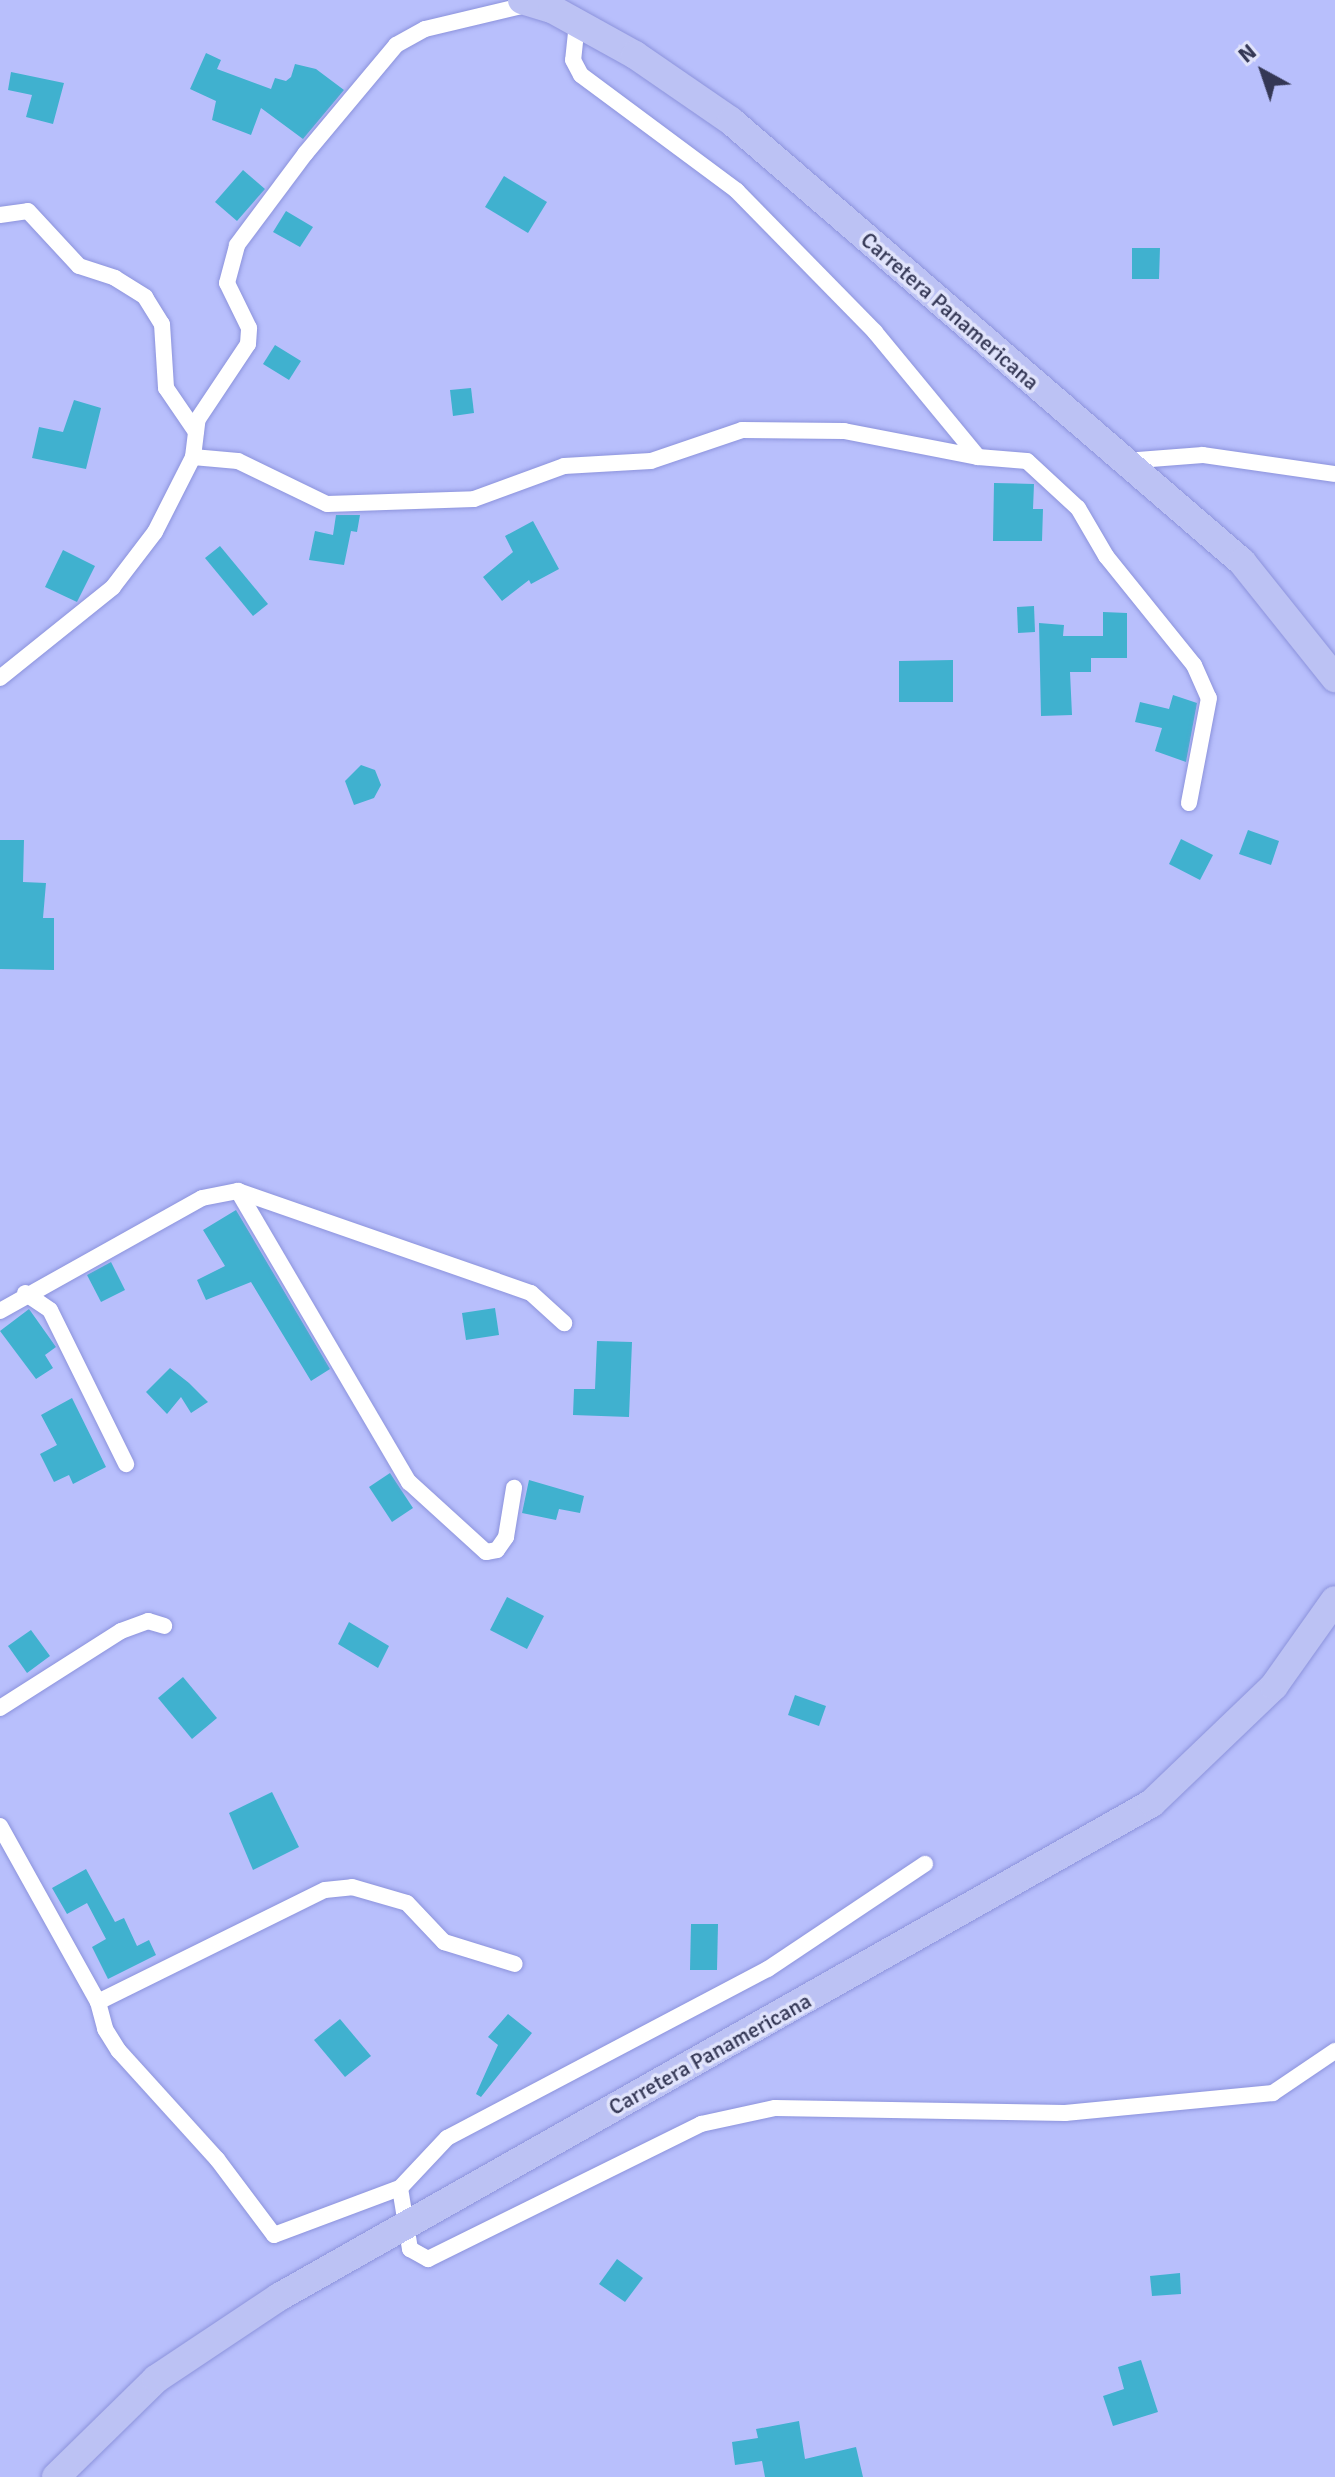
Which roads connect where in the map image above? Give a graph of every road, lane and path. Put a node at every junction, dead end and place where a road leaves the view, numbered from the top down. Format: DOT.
graph roads {
  1 [pos="548,7"];
  2 [pos="0,215"];
  3 [pos="196,432"];
  4 [pos="193,457"];
  5 [pos="978,457"];
  6 [pos="1124,462"];
  7 [pos="1335,474"];
  8 [pos="0,678"];
  9 [pos="1335,678"];
  10 [pos="1189,803"];
  11 [pos="238,1191"];
  12 [pos="25,1293"];
  13 [pos="0,1311"];
  14 [pos="564,1323"];
  15 [pos="126,1464"];
  16 [pos="514,1488"];
  17 [pos="1335,1600"];
  18 [pos="164,1626"];
  19 [pos="0,1708"];
  20 [pos="0,1826"];
  21 [pos="925,1864"];
  22 [pos="515,1964"];
  23 [pos="98,2002"];
  24 [pos="1335,2051"];
  25 [pos="400,2188"];
  26 [pos="405,2226"];
  27 [pos="56,2477"];
  1 -- 3 [label="street"];
  1 -- 5 [label="street"];
  1 -- 6 [label="highway, Carretera Panamericana"];
  2 -- 3 [label="street"];
  3 -- 4 [label="street"];
  4 -- 5 [label="street"];
  4 -- 8 [label="street"];
  5 -- 10 [label="street"];
  6 -- 7 [label="street"];
  6 -- 9 [label="highway, Carretera Panamericana"];
  11 -- 12 [label="street"];
  11 -- 14 [label="street"];
  11 -- 16 [label="street"];
  12 -- 13 [label="street"];
  12 -- 15 [label="street"];
  17 -- 26 [label="highway, Carretera Panamericana"];
  18 -- 19 [label="street"];
  20 -- 23 [label="street"];
  21 -- 25 [label="street"];
  22 -- 23 [label="street"];
  23 -- 25 [label="street"];
  24 -- 26 [label="street"];
  25 -- 26 [label="street"];
  26 -- 27 [label="highway, Carretera Panamericana"];
}
